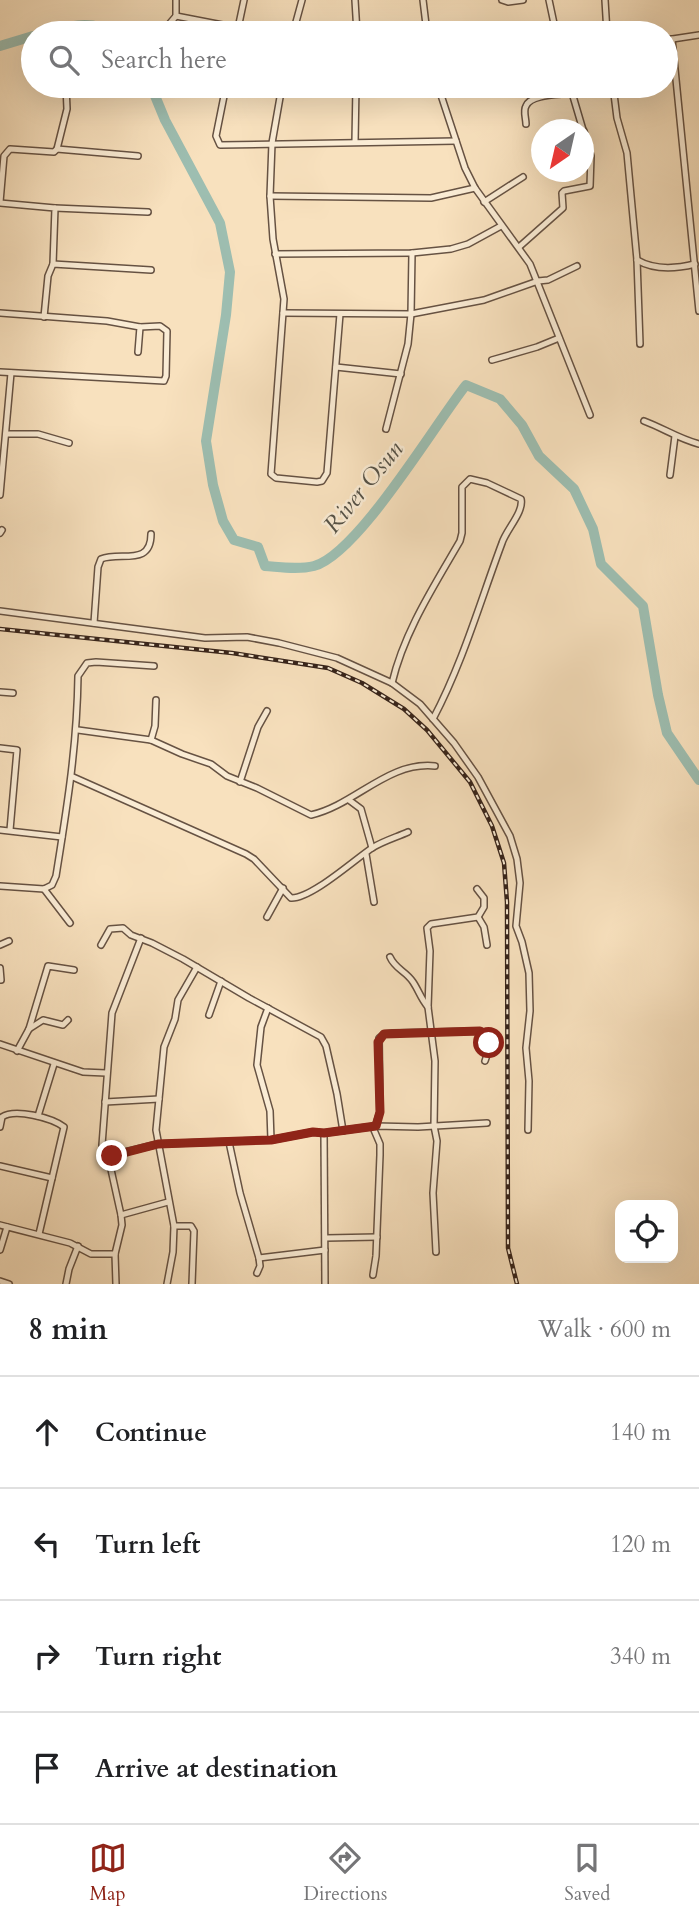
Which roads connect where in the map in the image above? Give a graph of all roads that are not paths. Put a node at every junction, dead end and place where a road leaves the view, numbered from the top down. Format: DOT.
graph roads {
  1 [pos="176,0"];
  2 [pos="244,0"];
  3 [pos="302,0"];
  4 [pos="355,0"];
  5 [pos="423,0"];
  6 [pos="502,0"];
  7 [pos="523,0"];
  8 [pos="549,0"];
  9 [pos="605,0"];
  10 [pos="176,16"];
  11 [pos="172,21"];
  12 [pos="197,21"];
  13 [pos="240,21"];
  14 [pos="296,21"];
  15 [pos="357,21"];
  16 [pos="425,21"];
  17 [pos="553,21"];
  18 [pos="606,21"];
  19 [pos="699,35"];
  20 [pos="678,38"];
  21 [pos="67,98"];
  22 [pos="224,98"];
  23 [pos="280,98"];
  24 [pos="356,98"];
  25 [pos="442,98"];
  26 [pos="537,98"];
  27 [pos="574,98"];
  28 [pos="614,98"];
  29 [pos="676,98"];
  30 [pos="580,119"];
  31 [pos="526,124"];
  32 [pos="456,141"];
  33 [pos="355,142"];
  34 [pos="272,143"];
  35 [pos="57,149"];
  36 [pos="138,156"];
  37 [pos="523,177"];
  38 [pos="590,182"];
  39 [pos="475,188"];
  40 [pos="270,196"];
  41 [pos="0,202"];
  42 [pos="484,202"];
  43 [pos="55,208"];
  44 [pos="148,212"];
  45 [pos="501,226"];
  46 [pos="519,247"];
  47 [pos="412,253"];
  48 [pos="275,254"];
  49 [pos="637,260"];
  50 [pos="53,264"];
  51 [pos="695,264"];
  52 [pos="577,265"];
  53 [pos="150,270"];
  54 [pos="538,281"];
  55 [pos="699,311"];
  56 [pos="0,313"];
  57 [pos="284,313"];
  58 [pos="340,314"];
  59 [pos="411,314"];
  60 [pos="44,317"];
  61 [pos="140,327"];
  62 [pos="559,338"];
  63 [pos="640,344"];
  64 [pos="138,352"];
  65 [pos="492,360"];
  66 [pos="335,367"];
  67 [pos="0,372"];
  68 [pos="11,373"];
  69 [pos="401,374"];
  70 [pos="590,415"];
  71 [pos="644,421"];
  72 [pos="386,429"];
  73 [pos="6,434"];
  74 [pos="675,436"];
  75 [pos="69,443"];
  76 [pos="699,444"];
  77 [pos="670,475"];
  78 [pos="0,495"];
  79 [pos="151,534"];
  80 [pos="0,611"];
  81 [pos="94,622"];
  82 [pos="153,666"];
  83 [pos="392,683"];
  84 [pos="0,692"];
  85 [pos="13,693"];
  86 [pos="156,700"];
  87 [pos="267,711"];
  88 [pos="433,719"];
  89 [pos="78,730"];
  90 [pos="151,740"];
  91 [pos="0,748"];
  92 [pos="435,766"];
  93 [pos="73,777"];
  94 [pos="240,782"];
  95 [pos="349,800"];
  96 [pos="0,830"];
  97 [pos="10,830"];
  98 [pos="408,832"];
  99 [pos="62,836"];
  100 [pos="372,848"];
  101 [pos="366,854"];
  102 [pos="0,886"];
  103 [pos="283,888"];
  104 [pos="44,889"];
  105 [pos="477,889"];
  106 [pos="374,902"];
  107 [pos="267,917"];
  108 [pos="478,917"];
  109 [pos="70,923"];
  110 [pos="141,938"];
  111 [pos="9,941"];
  112 [pos="0,945"];
  113 [pos="101,945"];
  114 [pos="487,945"];
  115 [pos="390,957"];
  116 [pos="197,967"];
  117 [pos="0,968"];
  118 [pos="74,970"];
  119 [pos="1,980"];
  120 [pos="221,981"];
  121 [pos="428,1007"];
  122 [pos="268,1008"];
  123 [pos="209,1015"];
  124 [pos="68,1020"];
  125 [pos="29,1029"];
  126 [pos="430,1033"];
  127 [pos="0,1044"];
  128 [pos="17,1051"];
  129 [pos="485,1061"];
  130 [pos="54,1064"];
  131 [pos="106,1073"];
  132 [pos="159,1100"];
  133 [pos="105,1102"];
  134 [pos="38,1116"];
  135 [pos="487,1123"];
  136 [pos="376,1126"];
  137 [pos="434,1126"];
  138 [pos="0,1128"];
  139 [pos="528,1130"];
  140 [pos="342,1131"];
  141 [pos="324,1133"];
  142 [pos="271,1140"];
  143 [pos="229,1142"];
  144 [pos="158,1144"];
  145 [pos="108,1156"];
  146 [pos="0,1166"];
  147 [pos="52,1178"];
  148 [pos="168,1202"];
  149 [pos="121,1215"];
  150 [pos="0,1225"];
  151 [pos="174,1226"];
  152 [pos="7,1227"];
  153 [pos="39,1234"];
  154 [pos="377,1237"];
  155 [pos="326,1238"];
  156 [pos="78,1246"];
  157 [pos="0,1250"];
  158 [pos="325,1250"];
  159 [pos="436,1252"];
  160 [pos="116,1254"];
  161 [pos="259,1258"];
  162 [pos="257,1273"];
  163 [pos="373,1275"];
  164 [pos="0,1281"];
  165 [pos="9,1284"];
  166 [pos="66,1284"];
  167 [pos="116,1284"];
  168 [pos="167,1284"];
  169 [pos="192,1284"];
  170 [pos="325,1284"];
  1 -- 10 [label="street"];
  2 -- 13 [label="street"];
  3 -- 14 [label="street"];
  4 -- 15 [label="street"];
  5 -- 16 [label="street"];
  6 -- 7 [label="street"];
  8 -- 17 [label="street"];
  9 -- 18 [label="street"];
  10 -- 11 [label="street"];
  10 -- 12 [label="street"];
  19 -- 20 [label="street"];
  21 -- 35 [label="street"];
  22 -- 34 [label="street"];
  23 -- 34 [label="street"];
  24 -- 33 [label="street"];
  25 -- 32 [label="street"];
  26 -- 31 [label="street"];
  27 -- 30 [label="street"];
  28 -- 49 [label="street"];
  29 -- 51 [label="street"];
  32 -- 33 [label="street"];
  32 -- 39 [label="street"];
  33 -- 34 [label="street"];
  34 -- 40 [label="street"];
  35 -- 36 [label="street"];
  35 -- 41 [label="street"];
  37 -- 42 [label="street"];
  38 -- 46 [label="street"];
  39 -- 40 [label="street"];
  39 -- 42 [label="street"];
  40 -- 48 [label="street"];
  41 -- 43 [label="street"];
  42 -- 45 [label="street"];
  43 -- 44 [label="street"];
  43 -- 50 [label="street"];
  45 -- 46 [label="street"];
  45 -- 47 [label="street"];
  46 -- 54 [label="street"];
  47 -- 48 [label="street"];
  47 -- 59 [label="street"];
  48 -- 57 [label="street"];
  49 -- 51 [label="street"];
  49 -- 63 [label="street"];
  50 -- 53 [label="street"];
  50 -- 60 [label="street"];
  51 -- 55 [label="street"];
  52 -- 54 [label="street"];
  54 -- 59 [label="street"];
  54 -- 62 [label="street"];
  56 -- 60 [label="street"];
  57 -- 58 [label="street"];
  57 -- 66 [label="street"];
  58 -- 59 [label="street"];
  58 -- 66 [label="street"];
  59 -- 69 [label="street"];
  60 -- 61 [label="street"];
  61 -- 64 [label="street"];
  61 -- 68 [label="street"];
  62 -- 65 [label="street"];
  62 -- 70 [label="street"];
  66 -- 69 [label="street"];
  67 -- 68 [label="street"];
  68 -- 73 [label="street"];
  69 -- 72 [label="street"];
  71 -- 74 [label="street"];
  73 -- 75 [label="street"];
  73 -- 78 [label="street"];
  74 -- 76 [label="street"];
  74 -- 77 [label="street"];
  79 -- 81 [label="street"];
  80 -- 81 [label="street"];
  81 -- 83 [label="street"];
  82 -- 89 [label="street"];
  83 -- 88 [label="street"];
  83 -- 88 [label="street"];
  84 -- 85 [label="street"];
  86 -- 90 [label="street"];
  87 -- 94 [label="street"];
  88 -- 139 [label="street"];
  89 -- 90 [label="street"];
  89 -- 93 [label="street"];
  90 -- 94 [label="street"];
  91 -- 97 [label="street"];
  92 -- 95 [label="street"];
  93 -- 99 [label="street"];
  93 -- 103 [label="street"];
  94 -- 95 [label="street"];
  95 -- 100 [label="street"];
  96 -- 97 [label="street"];
  97 -- 99 [label="street"];
  98 -- 100 [label="street"];
  99 -- 104 [label="street"];
  100 -- 101 [label="street"];
  101 -- 103 [label="street"];
  101 -- 106 [label="street"];
  102 -- 104 [label="street"];
  103 -- 107 [label="street"];
  104 -- 109 [label="street"];
  105 -- 108 [label="street"];
  108 -- 114 [label="street"];
  108 -- 121 [label="street"];
  110 -- 113 [label="street"];
  110 -- 116 [label="street"];
  110 -- 131 [label="street"];
  111 -- 112 [label="street"];
  115 -- 121 [label="street"];
  116 -- 120 [label="street"];
  116 -- 132 [label="street"];
  117 -- 119 [label="street"];
  118 -- 125 [label="street"];
  120 -- 122 [label="street"];
  120 -- 123 [label="street"];
  121 -- 126 [label="street"];
  122 -- 140 [label="street"];
  122 -- 142 [label="street"];
  124 -- 125 [label="street"];
  125 -- 128 [label="street"];
  126 -- 129 [label="street"];
  126 -- 136 [label="street"];
  126 -- 137 [label="street"];
  127 -- 128 [label="street"];
  128 -- 130 [label="street"];
  130 -- 131 [label="street"];
  130 -- 134 [label="street"];
  131 -- 133 [label="street"];
  132 -- 133 [label="street"];
  132 -- 144 [label="street"];
  133 -- 145 [label="street"];
  134 -- 138 [label="street"];
  134 -- 147 [label="street"];
  135 -- 137 [label="street"];
  136 -- 137 [label="street"];
  136 -- 140 [label="street"];
  136 -- 154 [label="street"];
  137 -- 159 [label="street"];
  140 -- 141 [label="street"];
  141 -- 142 [label="street"];
  141 -- 155 [label="street"];
  142 -- 143 [label="street"];
  143 -- 144 [label="street"];
  143 -- 161 [label="street"];
  144 -- 145 [label="street"];
  144 -- 148 [label="street"];
  145 -- 149 [label="street"];
  146 -- 147 [label="street"];
  147 -- 153 [label="street"];
  148 -- 149 [label="street"];
  148 -- 151 [label="street"];
  149 -- 160 [label="street"];
  150 -- 152 [label="street"];
  151 -- 168 [label="street"];
  151 -- 169 [label="street"];
  152 -- 153 [label="street"];
  152 -- 157 [label="street"];
  153 -- 156 [label="street"];
  154 -- 155 [label="street"];
  154 -- 163 [label="street"];
  155 -- 158 [label="street"];
  156 -- 160 [label="street"];
  156 -- 166 [label="street"];
  158 -- 161 [label="street"];
  158 -- 170 [label="street"];
  160 -- 167 [label="street"];
  161 -- 162 [label="street"];
  164 -- 165 [label="street"];
}
